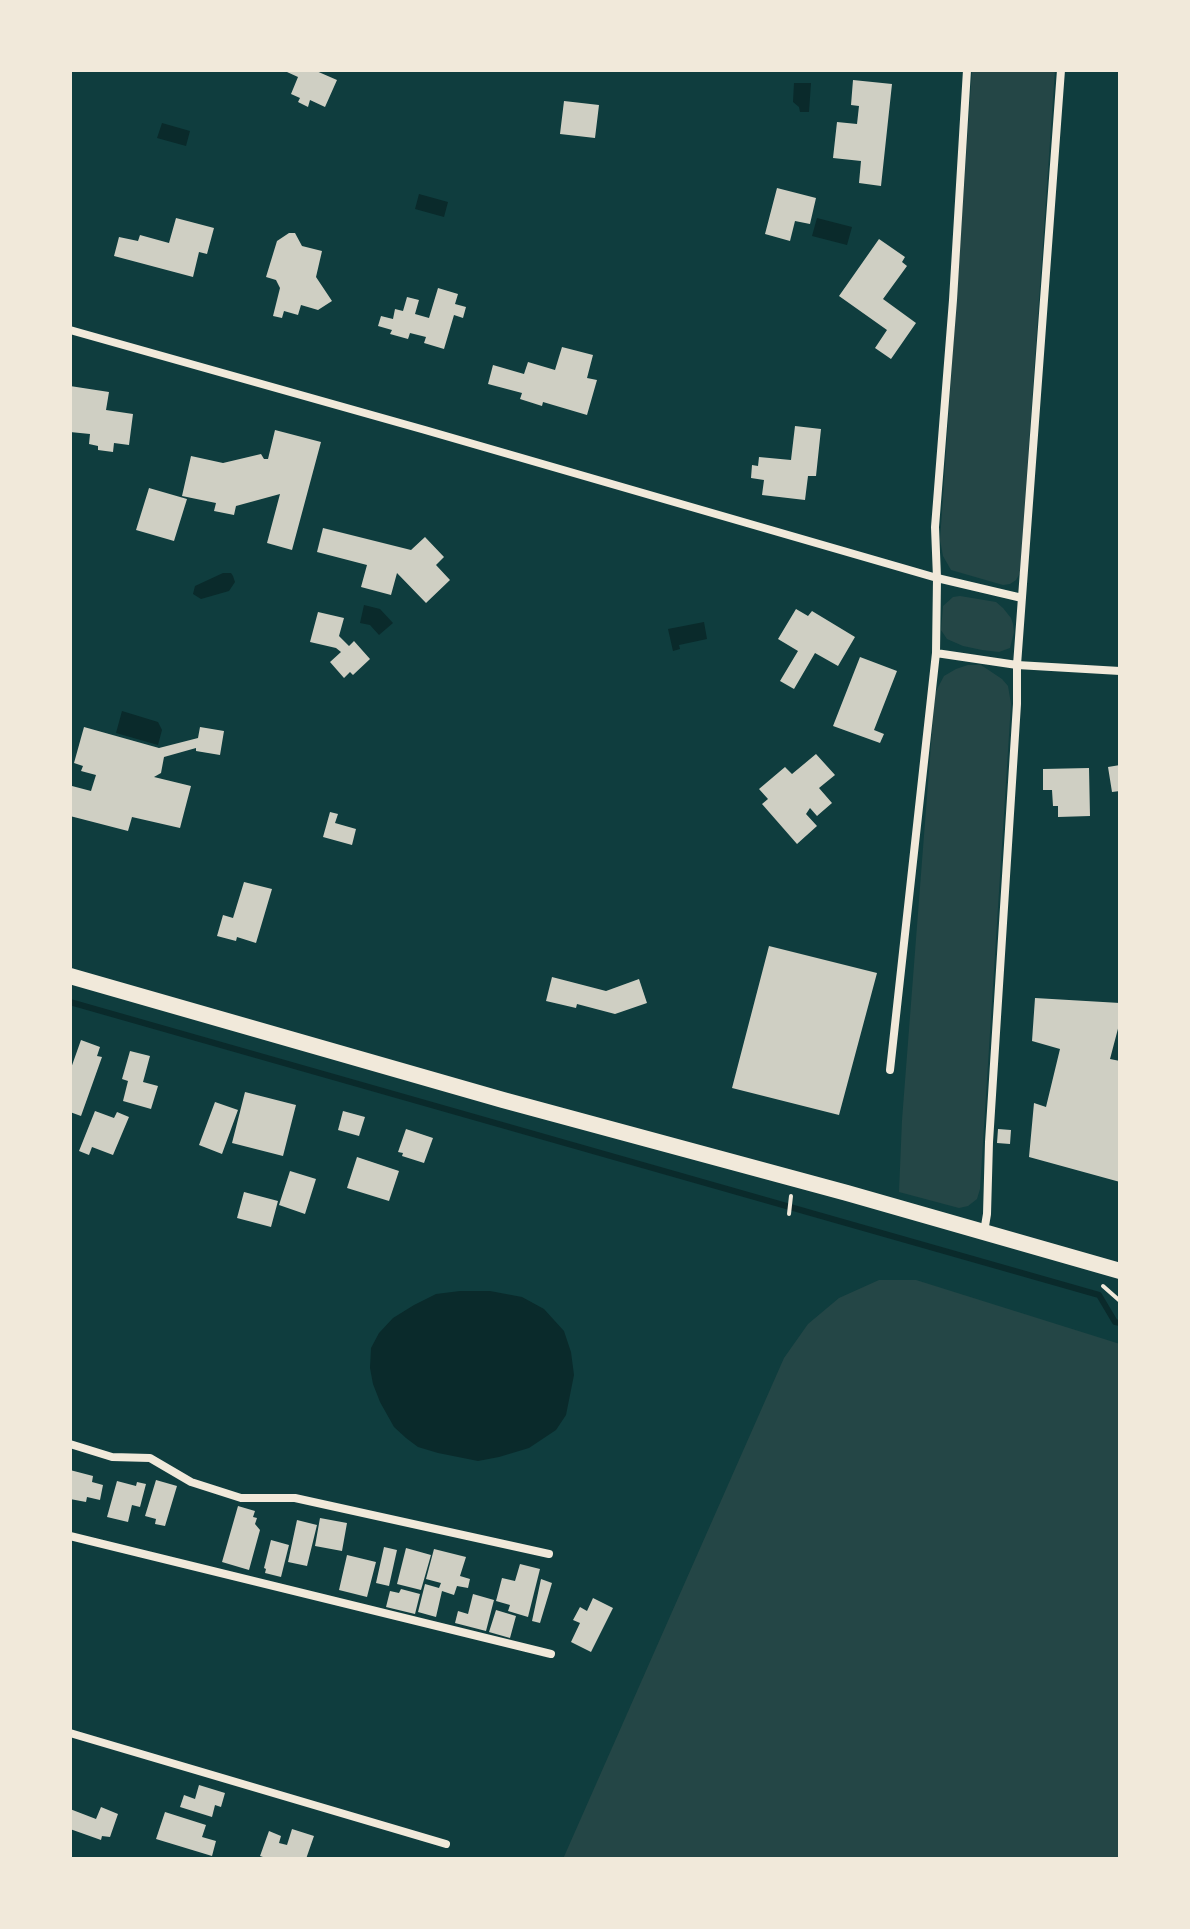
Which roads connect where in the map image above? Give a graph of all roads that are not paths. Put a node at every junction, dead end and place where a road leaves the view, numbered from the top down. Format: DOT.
graph roads {
  1 [pos="967,70"];
  2 [pos="1061,70"];
  3 [pos="70,330"];
  4 [pos="937,578"];
  5 [pos="1022,598"];
  6 [pos="936,653"];
  7 [pos="1017,665"];
  8 [pos="1120,671"];
  9 [pos="70,976"];
  10 [pos="890,1070"];
  11 [pos="984,1232"];
  12 [pos="1120,1271"];
  13 [pos="70,1444"];
  14 [pos="70,1536"];
  15 [pos="549,1554"];
  16 [pos="551,1654"];
  17 [pos="70,1733"];
  18 [pos="446,1844"];
  1 -- 4 [label="street"];
  2 -- 5 [label="street"];
  3 -- 4 [label="street"];
  4 -- 5 [label="street"];
  4 -- 6 [label="street"];
  5 -- 7 [label="street"];
  6 -- 7 [label="street"];
  6 -- 10 [label="street"];
  7 -- 8 [label="street"];
  7 -- 11 [label="street"];
  9 -- 11 [label="main road"];
  11 -- 12 [label="main road"];
  13 -- 15 [label="street"];
  14 -- 16 [label="street"];
  17 -- 18 [label="street"];
}
